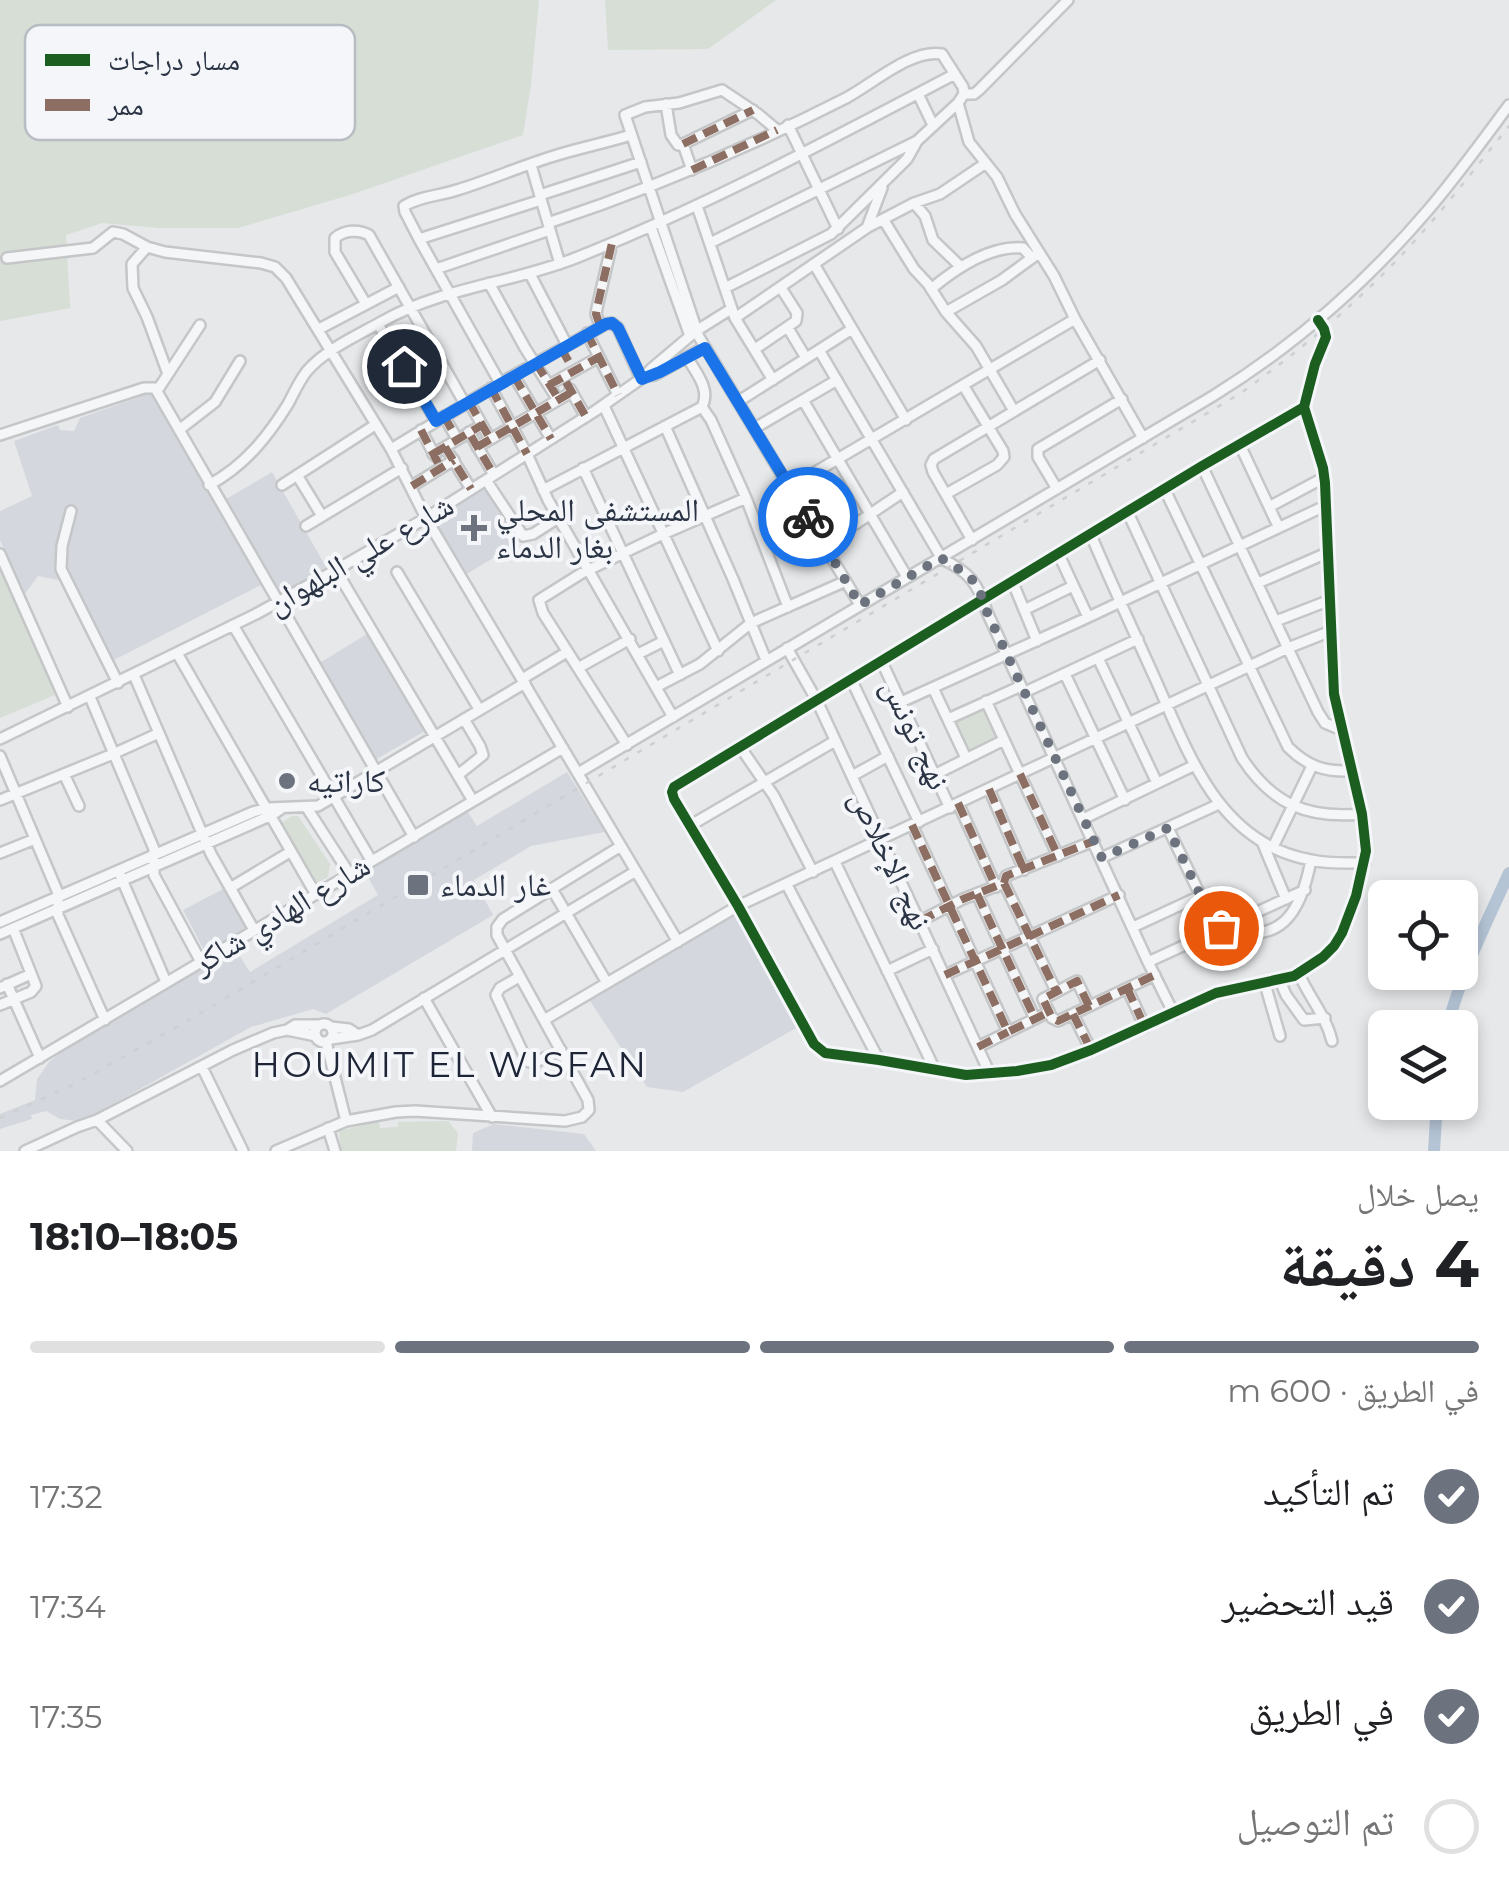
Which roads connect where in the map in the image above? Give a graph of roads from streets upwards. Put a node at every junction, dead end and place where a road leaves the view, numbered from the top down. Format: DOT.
graph roads {
  1 [pos="1068,0"];
  2 [pos="954,74"];
  3 [pos="918,94"];
  4 [pos="961,98"];
  5 [pos="666,104"];
  6 [pos="1509,105"];
  7 [pos="753,110"];
  8 [pos="788,125"];
  9 [pos="933,125"];
  10 [pos="777,130"];
  11 [pos="631,135"];
  12 [pos="917,141"];
  13 [pos="683,144"];
  14 [pos="802,154"];
  15 [pos="640,162"];
  16 [pos="986,163"];
  17 [pos="531,166"];
  18 [pos="692,170"];
  19 [pos="885,181"];
  20 [pos="650,188"];
  21 [pos="818,188"];
  22 [pos="541,198"];
  23 [pos="914,203"];
  24 [pos="697,206"];
  25 [pos="883,219"];
  26 [pos="656,225"];
  27 [pos="549,226"];
  28 [pos="868,227"];
  29 [pos="838,229"];
  30 [pos="419,239"];
  31 [pos="612,243"];
  32 [pos="710,243"];
  33 [pos="147,247"];
  34 [pos="1036,255"];
  35 [pos="7,258"];
  36 [pos="560,264"];
  37 [pos="814,264"];
  38 [pos="961,267"];
  39 [pos="436,269"];
  40 [pos="530,274"];
  41 [pos="489,283"];
  42 [pos="399,286"];
  43 [pos="724,288"];
  44 [pos="781,288"];
  45 [pos="932,289"];
  46 [pos="449,293"];
  47 [pos="366,304"];
  48 [pos="411,308"];
  49 [pos="946,312"];
  50 [pos="733,314"];
  51 [pos="1075,319"];
  52 [pos="1318,320"];
  53 [pos="378,324"];
  54 [pos="200,325"];
  55 [pos="600,326"];
  56 [pos="788,328"];
  57 [pos="319,329"];
  58 [pos="852,329"];
  59 [pos="587,334"];
  60 [pos="693,334"];
  61 [pos="564,346"];
  62 [pos="705,348"];
  63 [pos="754,350"];
  64 [pos="819,350"];
  65 [pos="332,351"];
  66 [pos="599,357"];
  67 [pos="687,357"];
  68 [pos="806,358"];
  69 [pos="1100,360"];
  70 [pos="240,361"];
  71 [pos="536,363"];
  72 [pos="988,370"];
  73 [pos="574,371"];
  74 [pos="168,374"];
  75 [pos="514,376"];
  76 [pos="563,377"];
  77 [pos="643,377"];
  78 [pos="773,380"];
  79 [pos="837,380"];
  80 [pos="549,385"];
  81 [pos="963,385"];
  82 [pos="496,386"];
  83 [pos="157,391"];
  84 [pos="572,392"];
  85 [pos="618,395"];
  86 [pos="1122,399"];
  87 [pos="558,400"];
  88 [pos="739,400"];
  89 [pos="803,400"];
  90 [pos="467,403"];
  91 [pos="604,406"];
  92 [pos="702,407"];
  93 [pos="1304,407"];
  94 [pos="1014,411"];
  95 [pos="536,413"];
  96 [pos="586,417"];
  97 [pos="440,419"];
  98 [pos="906,420"];
  99 [pos="376,425"];
  100 [pos="482,425"];
  101 [pos="513,426"];
  102 [pos="664,426"];
  103 [pos="989,427"];
  104 [pos="755,428"];
  105 [pos="180,430"];
  106 [pos="420,430"];
  107 [pos="469,432"];
  108 [pos="0,435"];
  109 [pos="1144,438"];
  110 [pos="490,439"];
  111 [pos="550,439"];
  112 [pos="456,440"];
  113 [pos="872,440"];
  114 [pos="1240,444"];
  115 [pos="445,447"];
  116 [pos="477,447"];
  117 [pos="624,447"];
  118 [pos="391,449"];
  119 [pos="434,454"];
  120 [pos="527,454"];
  121 [pos="454,460"];
  122 [pos="838,460"];
  123 [pos="1202,466"];
  124 [pos="402,468"];
  125 [pos="441,468"];
  126 [pos="583,468"];
  127 [pos="297,475"];
  128 [pos="490,477"];
  129 [pos="1324,477"];
  130 [pos="209,485"];
  131 [pos="282,485"];
  132 [pos="412,486"];
  133 [pos="790,487"];
  134 [pos="1057,488"];
  135 [pos="471,489"];
  136 [pos="543,490"];
  137 [pos="1165,490"];
  138 [pos="903,492"];
  139 [pos="946,494"];
  140 [pos="746,498"];
  141 [pos="1327,505"];
  142 [pos="1269,507"];
  143 [pos="70,511"];
  144 [pos="1128,513"];
  145 [pos="870,514"];
  146 [pos="322,516"];
  147 [pos="705,516"];
  148 [pos="426,518"];
  149 [pos="558,518"];
  150 [pos="306,526"];
  151 [pos="1278,526"];
  152 [pos="663,534"];
  153 [pos="1091,536"];
  154 [pos="972,540"];
  155 [pos="823,543"];
  156 [pos="1240,544"];
  157 [pos="1328,552"];
  158 [pos="624,553"];
  159 [pos="0,554"];
  160 [pos="1059,555"];
  161 [pos="941,558"];
  162 [pos="1201,562"];
  163 [pos="336,570"];
  164 [pos="590,570"];
  165 [pos="398,572"];
  166 [pos="907,578"];
  167 [pos="846,581"];
  168 [pos="1160,582"];
  169 [pos="1013,583"];
  170 [pos="1258,583"];
  171 [pos="1074,586"];
  172 [pos="1330,600"];
  173 [pos="984,601"];
  174 [pos="1120,602"];
  175 [pos="278,603"];
  176 [pos="860,605"];
  177 [pos="788,607"];
  178 [pos="1024,610"];
  179 [pos="1088,617"];
  180 [pos="1276,622"];
  181 [pos="752,623"];
  182 [pos="233,626"];
  183 [pos="1331,631"];
  184 [pos="630,639"];
  185 [pos="1138,639"];
  186 [pos="1037,640"];
  187 [pos="664,641"];
  188 [pos="787,648"];
  189 [pos="1288,648"];
  190 [pos="718,651"];
  191 [pos="567,652"];
  192 [pos="177,653"];
  193 [pos="638,654"];
  194 [pos="1007,654"];
  195 [pos="1098,658"];
  196 [pos="766,660"];
  197 [pos="882,660"];
  198 [pos="1248,667"];
  199 [pos="578,668"];
  200 [pos="134,674"];
  201 [pos="1065,674"];
  202 [pos="680,675"];
  203 [pos="851,679"];
  204 [pos="523,681"];
  205 [pos="118,682"];
  206 [pos="1210,685"];
  207 [pos="656,686"];
  208 [pos="933,688"];
  209 [pos="1023,689"];
  210 [pos="90,697"];
  211 [pos="817,702"];
  212 [pos="901,702"];
  213 [pos="986,702"];
  214 [pos="1167,705"];
  215 [pos="68,708"];
  216 [pos="479,709"];
  217 [pos="673,718"];
  218 [pos="948,718"];
  219 [pos="464,719"];
  220 [pos="1128,724"];
  221 [pos="1342,730"];
  222 [pos="158,732"];
  223 [pos="435,737"];
  224 [pos="1096,738"];
  225 [pos="0,740"];
  226 [pos="1004,740"];
  227 [pos="835,741"];
  228 [pos="626,745"];
  229 [pos="742,745"];
  230 [pos="563,748"];
  231 [pos="113,754"];
  232 [pos="0,756"];
  233 [pos="888,756"];
  234 [pos="966,758"];
  235 [pos="1055,758"];
  236 [pos="1195,765"];
  237 [pos="1312,766"];
  238 [pos="377,771"];
  239 [pos="1351,771"];
  240 [pos="64,774"];
  241 [pos="578,774"];
  242 [pos="934,774"];
  243 [pos="1020,774"];
  244 [pos="458,775"];
  245 [pos="852,776"];
  246 [pos="765,782"];
  247 [pos="1157,783"];
  248 [pos="0,788"];
  249 [pos="15,788"];
  250 [pos="989,789"];
  251 [pos="334,797"];
  252 [pos="0,800"];
  253 [pos="473,800"];
  254 [pos="1125,800"];
  255 [pos="1219,804"];
  256 [pos="954,805"];
  257 [pos="80,806"];
  258 [pos="1292,806"];
  259 [pos="308,808"];
  260 [pos="267,812"];
  261 [pos="1362,814"];
  262 [pos="1083,819"];
  263 [pos="915,823"];
  264 [pos="691,825"];
  265 [pos="1168,828"];
  266 [pos="414,837"];
  267 [pos="204,838"];
  268 [pos="882,838"];
  269 [pos="34,839"];
  270 [pos="1094,841"];
  271 [pos="1262,841"];
  272 [pos="622,846"];
  273 [pos="1273,847"];
  274 [pos="290,852"];
  275 [pos="0,854"];
  276 [pos="156,854"];
  277 [pos="1058,856"];
  278 [pos="1102,858"];
  279 [pos="371,860"];
  280 [pos="1311,860"];
  281 [pos="835,862"];
  282 [pos="1365,863"];
  283 [pos="153,868"];
  284 [pos="636,870"];
  285 [pos="1024,870"];
  286 [pos="813,872"];
  287 [pos="348,874"];
  288 [pos="120,875"];
  289 [pos="788,885"];
  290 [pos="1000,885"];
  291 [pos="230,888"];
  292 [pos="552,889"];
  293 [pos="1305,890"];
  294 [pos="315,893"];
  295 [pos="977,894"];
  296 [pos="1118,895"];
  297 [pos="58,896"];
  298 [pos="1200,896"];
  299 [pos="1286,899"];
  300 [pos="738,906"];
  301 [pos="950,906"];
  302 [pos="56,908"];
  303 [pos="567,914"];
  304 [pos="920,921"];
  305 [pos="0,922"];
  306 [pos="1132,927"];
  307 [pos="14,928"];
  308 [pos="1219,929"];
  309 [pos="254,930"];
  310 [pos="0,934"];
  311 [pos="1030,936"];
  312 [pos="678,942"];
  313 [pos="933,948"];
  314 [pos="505,949"];
  315 [pos="1002,949"];
  316 [pos="976,960"];
  317 [pos="201,962"];
  318 [pos="1148,962"];
  319 [pos="886,971"];
  320 [pos="31,974"];
  321 [pos="1298,974"];
  322 [pos="945,975"];
  323 [pos="1155,976"];
  324 [pos="519,977"];
  325 [pos="1280,981"];
  326 [pos="166,982"];
  327 [pos="607,983"];
  328 [pos="1265,984"];
  329 [pos="4,986"];
  330 [pos="1128,988"];
  331 [pos="1056,991"];
  332 [pos="424,998"];
  333 [pos="14,1000"];
  334 [pos="0,1006"];
  335 [pos="1090,1006"];
  336 [pos="1050,1012"];
  337 [pos="1073,1014"];
  338 [pos="1174,1014"];
  339 [pos="1324,1018"];
  340 [pos="1035,1019"];
  341 [pos="105,1020"];
  342 [pos="544,1020"];
  343 [pos="1145,1027"];
  344 [pos="1008,1032"];
  345 [pos="325,1034"];
  346 [pos="1280,1036"];
  347 [pos="1332,1041"];
  348 [pos="978,1047"];
  349 [pos="560,1050"];
  350 [pos="1091,1050"];
  351 [pos="40,1058"];
  352 [pos="879,1060"];
  353 [pos="202,1066"];
  354 [pos="935,1070"];
  355 [pos="990,1074"];
  356 [pos="0,1082"];
  357 [pos="492,1116"];
  358 [pos="98,1120"];
  359 [pos="346,1121"];
  360 [pos="328,1128"];
  361 [pos="50,1140"];
  362 [pos="25,1151"];
  363 [pos="56,1151"];
  364 [pos="127,1151"];
  365 [pos="243,1151"];
  366 [pos="276,1151"];
  367 [pos="335,1151"];
  1 -- 4 [label="street"];
  2 -- 3 [label="street"];
  2 -- 4 [label="street"];
  2 -- 8 [label="street"];
  3 -- 9 [label="street"];
  3 -- 14 [label="street"];
  4 -- 9 [label="street"];
  4 -- 16 [label="street"];
  5 -- 7 [label="street"];
  5 -- 11 [label="street"];
  5 -- 13 [label="street"];
  6 -- 52 [label="street"];
  7 -- 10 [label="street"];
  7 -- 13 [label="street"];
  8 -- 10 [label="street"];
  8 -- 14 [label="street"];
  9 -- 12 [label="street"];
  10 -- 18 [label="street"];
  11 -- 15 [label="street"];
  11 -- 17 [label="street"];
  12 -- 19 [label="street"];
  12 -- 21 [label="street"];
  13 -- 18 [label="street"];
  14 -- 21 [label="street"];
  14 -- 24 [label="street"];
  15 -- 20 [label="street"];
  15 -- 22 [label="street"];
  16 -- 23 [label="street, شارع علي البلهوان"];
  16 -- 34 [label="street"];
  17 -- 22 [label="street"];
  17 -- 30 [label="street"];
  18 -- 20 [label="street"];
  19 -- 28 [label="street"];
  19 -- 29 [label="street"];
  20 -- 26 [label="street"];
  20 -- 27 [label="street"];
  21 -- 29 [label="street"];
  21 -- 32 [label="street"];
  22 -- 27 [label="street"];
  22 -- 30 [label="street"];
  23 -- 25 [label="street, شارع علي البلهوان"];
  23 -- 38 [label="street"];
  24 -- 26 [label="street"];
  24 -- 32 [label="street"];
  25 -- 28 [label="street, شارع علي البلهوان"];
  25 -- 45 [label="street"];
  26 -- 31 [label="street"];
  26 -- 60 [label="street"];
  27 -- 36 [label="street"];
  27 -- 39 [label="street"];
  28 -- 37 [label="street, شارع علي البلهوان"];
  29 -- 43 [label="street"];
  30 -- 39 [label="street"];
  31 -- 36 [label="street"];
  31 -- 55 [label="street"];
  32 -- 43 [label="street"];
  33 -- 35 [label="street"];
  33 -- 57 [label="street"];
  33 -- 74 [label="street"];
  34 -- 38 [label="street"];
  34 -- 49 [label="street"];
  34 -- 51 [label="street"];
  36 -- 40 [label="street"];
  37 -- 44 [label="street, شارع علي البلهوان"];
  37 -- 58 [label="street"];
  38 -- 45 [label="street"];
  39 -- 46 [label="street"];
  40 -- 41 [label="street"];
  40 -- 61 [label="street"];
  41 -- 46 [label="street"];
  41 -- 71 [label="street"];
  42 -- 47 [label="street"];
  42 -- 47 [label="street"];
  42 -- 48 [label="street"];
  43 -- 50 [label="street"];
  44 -- 50 [label="street, شارع علي البلهوان"];
  44 -- 56 [label="street"];
  45 -- 49 [label="street"];
  46 -- 48 [label="street"];
  46 -- 82 [label="street"];
  47 -- 57 [label="street"];
  48 -- 53 [label="street"];
  48 -- 90 [label="street"];
  49 -- 72 [label="street"];
  50 -- 60 [label="street, شارع علي البلهوان"];
  50 -- 63 [label="street"];
  51 -- 69 [label="street"];
  51 -- 72 [label="street"];
  52 -- 93 [label="street"];
  52 -- 109 [label="street"];
  53 -- 65 [label="street"];
  53 -- 97 [label="street"];
  54 -- 74 [label="street"];
  55 -- 59 [label="street"];
  55 -- 77 [label="street"];
  56 -- 63 [label="street"];
  56 -- 68 [label="street"];
  57 -- 65 [label="street"];
  58 -- 64 [label="street"];
  58 -- 98 [label="street"];
  59 -- 61 [label="street"];
  59 -- 66 [label="street"];
  60 -- 62 [label="street"];
  60 -- 77 [label="street, شارع علي البلهوان"];
  61 -- 71 [label="street"];
  61 -- 73 [label="street"];
  62 -- 67 [label="street"];
  62 -- 88 [label="street"];
  63 -- 78 [label="street"];
  64 -- 68 [label="street"];
  64 -- 79 [label="street"];
  65 -- 99 [label="street"];
  65 -- 130 [label="street"];
  66 -- 73 [label="street"];
  66 -- 85 [label="street"];
  67 -- 77 [label="street"];
  67 -- 92 [label="street"];
  68 -- 78 [label="street"];
  69 -- 86 [label="street"];
  69 -- 94 [label="street"];
  70 -- 105 [label="street"];
  71 -- 75 [label="street"];
  71 -- 80 [label="street"];
  72 -- 81 [label="street"];
  72 -- 94 [label="street"];
  73 -- 76 [label="street"];
  74 -- 83 [label="street"];
  75 -- 82 [label="street"];
  75 -- 95 [label="street"];
  76 -- 80 [label="street"];
  76 -- 84 [label="street"];
  77 -- 85 [label="street, شارع علي البلهوان"];
  78 -- 88 [label="street"];
  79 -- 89 [label="street"];
  79 -- 113 [label="street"];
  80 -- 87 [label="street"];
  81 -- 98 [label="street"];
  81 -- 103 [label="street"];
  82 -- 90 [label="street"];
  82 -- 101 [label="street"];
  83 -- 105 [label="street"];
  83 -- 108 [label="street"];
  84 -- 87 [label="street"];
  84 -- 96 [label="street"];
  85 -- 91 [label="street, شارع علي البلهوان"];
  86 -- 109 [label="street"];
  86 -- 134 [label="street"];
  87 -- 95 [label="street"];
  88 -- 104 [label="street"];
  89 -- 104 [label="street"];
  89 -- 122 [label="street"];
  90 -- 97 [label="street"];
  90 -- 100 [label="street"];
  91 -- 96 [label="street, شارع علي البلهوان"];
  91 -- 117 [label="street"];
  92 -- 102 [label="street"];
  92 -- 140 [label="street"];
  93 -- 114 [label="street"];
  93 -- 129 [label="street"];
  94 -- 103 [label="street"];
  95 -- 101 [label="street"];
  95 -- 111 [label="street"];
  96 -- 111 [label="street, شارع علي البلهوان"];
  97 -- 106 [label="street"];
  97 -- 112 [label="street"];
  98 -- 113 [label="street"];
  99 -- 118 [label="street"];
  99 -- 127 [label="street"];
  100 -- 107 [label="street"];
  100 -- 110 [label="street"];
  101 -- 110 [label="street"];
  101 -- 120 [label="street"];
  102 -- 117 [label="street"];
  102 -- 147 [label="street"];
  103 -- 139 [label="street"];
  103 -- 139 [label="street"];
  104 -- 133 [label="street"];
  105 -- 130 [label="street"];
  106 -- 118 [label="street"];
  106 -- 119 [label="street"];
  107 -- 112 [label="street"];
  107 -- 116 [label="street"];
  109 -- 134 [label="street"];
  110 -- 116 [label="street"];
  111 -- 120 [label="street, شارع علي البلهوان"];
  112 -- 115 [label="street"];
  113 -- 122 [label="street"];
  113 -- 138 [label="street"];
  114 -- 123 [label="street"];
  114 -- 142 [label="street"];
  115 -- 119 [label="street"];
  115 -- 121 [label="street"];
  116 -- 128 [label="street"];
  117 -- 126 [label="street"];
  117 -- 152 [label="street"];
  118 -- 124 [label="street"];
  119 -- 125 [label="street"];
  120 -- 128 [label="street, شارع علي البلهوان"];
  120 -- 136 [label="street"];
  121 -- 125 [label="street"];
  121 -- 135 [label="street"];
  122 -- 133 [label="street"];
  122 -- 145 [label="street"];
  123 -- 137 [label="street"];
  123 -- 156 [label="street"];
  124 -- 132 [label="street"];
  124 -- 146 [label="street"];
  125 -- 132 [label="street"];
  126 -- 136 [label="street"];
  126 -- 158 [label="street"];
  127 -- 131 [label="street"];
  127 -- 146 [label="street"];
  128 -- 135 [label="street, شارع علي البلهوان"];
  128 -- 149 [label="street"];
  129 -- 141 [label="street"];
  129 -- 142 [label="street"];
  130 -- 175 [label="street"];
  132 -- 148 [label="street"];
  133 -- 155 [label="street"];
  134 -- 154 [label="street"];
  135 -- 148 [label="street, شارع علي البلهوان"];
  136 -- 149 [label="street"];
  137 -- 144 [label="street"];
  137 -- 162 [label="street"];
  138 -- 145 [label="street"];
  138 -- 161 [label="street"];
  139 -- 154 [label="street"];
  140 -- 147 [label="street"];
  140 -- 177 [label="street"];
  141 -- 151 [label="street"];
  141 -- 157 [label="street"];
  142 -- 151 [label="street"];
  143 -- 205 [label="street"];
  144 -- 153 [label="street"];
  144 -- 168 [label="street"];
  145 -- 155 [label="street"];
  145 -- 166 [label="street"];
  146 -- 150 [label="street"];
  147 -- 152 [label="street"];
  147 -- 181 [label="street"];
  148 -- 163 [label="street, شارع علي البلهوان"];
  148 -- 204 [label="street"];
  149 -- 164 [label="street"];
  151 -- 156 [label="street"];
  152 -- 158 [label="street"];
  152 -- 190 [label="street"];
  153 -- 160 [label="street"];
  153 -- 174 [label="street"];
  154 -- 161 [label="street"];
  155 -- 167 [label="street"];
  156 -- 162 [label="street"];
  156 -- 170 [label="street"];
  157 -- 170 [label="street"];
  157 -- 172 [label="street"];
  158 -- 164 [label="street"];
  158 -- 187 [label="street"];
  159 -- 215 [label="street"];
  160 -- 169 [label="street"];
  160 -- 171 [label="street"];
  161 -- 166 [label="street"];
  161 -- 173 [label="street"];
  162 -- 168 [label="street"];
  162 -- 198 [label="street"];
  163 -- 175 [label="street, شارع علي البلهوان"];
  163 -- 223 [label="street"];
  164 -- 184 [label="street"];
  164 -- 191 [label="street"];
  165 -- 216 [label="street"];
  166 -- 176 [label="street"];
  167 -- 176 [label="street"];
  167 -- 177 [label="street"];
  168 -- 174 [label="street"];
  168 -- 206 [label="street"];
  169 -- 173 [label="street"];
  169 -- 178 [label="street"];
  170 -- 180 [label="street"];
  171 -- 178 [label="street"];
  171 -- 179 [label="street"];
  172 -- 180 [label="street"];
  172 -- 183 [label="street"];
  173 -- 194 [label="street"];
  173 -- 197 [label="street"];
  174 -- 179 [label="street"];
  174 -- 185 [label="street"];
  175 -- 182 [label="street, شارع علي البلهوان"];
  175 -- 238 [label="street"];
  176 -- 188 [label="street"];
  177 -- 181 [label="street"];
  178 -- 186 [label="street"];
  179 -- 186 [label="street"];
  180 -- 189 [label="street"];
  181 -- 190 [label="street"];
  181 -- 196 [label="street"];
  182 -- 192 [label="street, شارع علي البلهوان"];
  182 -- 251 [label="street"];
  183 -- 189 [label="street"];
  183 -- 221 [label="street"];
  184 -- 193 [label="street"];
  184 -- 199 [label="street"];
  185 -- 195 [label="street"];
  185 -- 214 [label="street"];
  186 -- 194 [label="street"];
  187 -- 193 [label="street"];
  187 -- 202 [label="street"];
  188 -- 196 [label="street"];
  188 -- 211 [label="street, نهج الإخلاص"];
  189 -- 198 [label="street"];
  189 -- 221 [label="street"];
  190 -- 202 [label="street"];
  191 -- 199 [label="street"];
  191 -- 204 [label="street"];
  192 -- 200 [label="street, شارع علي البلهوان"];
  192 -- 260 [label="street"];
  193 -- 207 [label="street"];
  194 -- 208 [label="street"];
  194 -- 209 [label="street"];
  195 -- 201 [label="street"];
  195 -- 220 [label="street"];
  196 -- 217 [label="street"];
  197 -- 203 [label="street"];
  197 -- 212 [label="street, نهج تونس"];
  198 -- 206 [label="street"];
  198 -- 237 [label="street"];
  199 -- 228 [label="street"];
  200 -- 205 [label="street, شارع علي البلهوان"];
  200 -- 222 [label="street"];
  201 -- 209 [label="street"];
  201 -- 224 [label="street"];
  202 -- 207 [label="street"];
  203 -- 211 [label="street"];
  203 -- 233 [label="street"];
  204 -- 216 [label="street"];
  204 -- 230 [label="street"];
  205 -- 210 [label="street, شارع علي البلهوان"];
  206 -- 214 [label="street"];
  206 -- 258 [label="street"];
  207 -- 217 [label="street"];
  208 -- 212 [label="street"];
  208 -- 218 [label="street"];
  209 -- 213 [label="street"];
  209 -- 235 [label="street"];
  210 -- 215 [label="street, شارع علي البلهوان"];
  210 -- 231 [label="street"];
  211 -- 227 [label="street, نهج الإخلاص"];
  211 -- 229 [label="street"];
  212 -- 242 [label="street, نهج تونس"];
  213 -- 218 [label="street"];
  213 -- 226 [label="street"];
  214 -- 220 [label="street"];
  214 -- 236 [label="street"];
  215 -- 225 [label="street, شارع علي البلهوان"];
  216 -- 219 [label="street"];
  217 -- 228 [label="street"];
  218 -- 234 [label="street"];
  219 -- 223 [label="street"];
  219 -- 244 [label="street"];
  220 -- 224 [label="street"];
  220 -- 247 [label="street"];
  221 -- 239 [label="street"];
  222 -- 231 [label="street"];
  222 -- 267 [label="street"];
  223 -- 238 [label="street"];
  223 -- 244 [label="street"];
  224 -- 235 [label="street"];
  224 -- 254 [label="street"];
  226 -- 234 [label="street"];
  226 -- 243 [label="street"];
  227 -- 245 [label="street, نهج الإخلاص"];
  227 -- 246 [label="street"];
  228 -- 241 [label="street"];
  229 -- 246 [label="street"];
  229 -- 264 [label="street"];
  230 -- 241 [label="street"];
  230 -- 253 [label="street, شارع الهادي شاكر"];
  231 -- 240 [label="street"];
  231 -- 276 [label="street"];
  232 -- 249 [label="street"];
  233 -- 245 [label="street"];
  233 -- 263 [label="street"];
  234 -- 242 [label="street"];
  235 -- 243 [label="street"];
  235 -- 262 [label="street"];
  236 -- 247 [label="street"];
  236 -- 255 [label="street"];
  237 -- 239 [label="street"];
  237 -- 258 [label="street"];
  238 -- 251 [label="street"];
  238 -- 266 [label="street"];
  239 -- 261 [label="street"];
  240 -- 249 [label="street"];
  240 -- 257 [label="street"];
  241 -- 272 [label="street"];
  242 -- 256 [label="street, نهج تونس"];
  243 -- 250 [label="street"];
  243 -- 277 [label="street"];
  244 -- 253 [label="street"];
  245 -- 268 [label="street, نهج الإخلاص"];
  246 -- 264 [label="street"];
  246 -- 286 [label="street"];
  247 -- 254 [label="street"];
  248 -- 249 [label="street"];
  249 -- 252 [label="street"];
  249 -- 269 [label="street"];
  250 -- 256 [label="street"];
  250 -- 285 [label="street"];
  251 -- 259 [label="street"];
  251 -- 279 [label="street"];
  253 -- 266 [label="street, شارع الهادي شاكر"];
  254 -- 262 [label="street"];
  255 -- 265 [label="street"];
  255 -- 271 [label="street"];
  256 -- 263 [label="street"];
  256 -- 290 [label="street, نهج تونس"];
  258 -- 261 [label="street"];
  258 -- 273 [label="street"];
  259 -- 260 [label="street"];
  259 -- 287 [label="street"];
  260 -- 267 [label="street"];
  260 -- 274 [label="street"];
  261 -- 282 [label="street"];
  262 -- 270 [label="street"];
  263 -- 268 [label="street"];
  263 -- 301 [label="street"];
  264 -- 300 [label="street"];
  265 -- 278 [label="street"];
  265 -- 298 [label="street"];
  266 -- 279 [label="street, شارع الهادي شاكر"];
  267 -- 276 [label="street"];
  267 -- 283 [label="street"];
  267 -- 291 [label="street"];
  268 -- 281 [label="street"];
  268 -- 304 [label="street, نهج الإخلاص"];
  269 -- 275 [label="street"];
  269 -- 297 [label="street"];
  270 -- 277 [label="street"];
  270 -- 278 [label="street"];
  271 -- 273 [label="street"];
  271 -- 299 [label="street"];
  272 -- 284 [label="street"];
  272 -- 292 [label="street"];
  273 -- 280 [label="street"];
  274 -- 291 [label="street"];
  274 -- 294 [label="street"];
  276 -- 283 [label="street"];
  276 -- 288 [label="street"];
  277 -- 285 [label="street"];
  278 -- 296 [label="street"];
  279 -- 287 [label="street, شارع الهادي شاكر"];
  280 -- 282 [label="street"];
  280 -- 293 [label="street"];
  281 -- 286 [label="street"];
  281 -- 319 [label="street"];
  282 -- 321 [label="street"];
  283 -- 288 [label="street"];
  283 -- 317 [label="street"];
  284 -- 303 [label="street"];
  284 -- 312 [label="street"];
  285 -- 290 [label="street"];
  286 -- 289 [label="street"];
  287 -- 294 [label="street, شارع الهادي شاكر"];
  288 -- 297 [label="street"];
  288 -- 302 [label="street"];
  288 -- 326 [label="street"];
  289 -- 300 [label="street"];
  289 -- 352 [label="street"];
  290 -- 295 [label="street"];
  290 -- 311 [label="street, نهج تونس"];
  291 -- 309 [label="street"];
  292 -- 303 [label="street"];
  292 -- 314 [label="street"];
  293 -- 299 [label="street"];
  293 -- 308 [label="street"];
  294 -- 309 [label="street, شارع الهادي شاكر"];
  295 -- 301 [label="street"];
  295 -- 315 [label="street"];
  296 -- 306 [label="street"];
  296 -- 311 [label="street"];
  297 -- 302 [label="street"];
  297 -- 305 [label="street"];
  298 -- 306 [label="street"];
  298 -- 308 [label="street"];
  299 -- 308 [label="street"];
  300 -- 312 [label="street"];
  300 -- 352 [label="street"];
  301 -- 304 [label="street"];
  301 -- 316 [label="street"];
  302 -- 307 [label="street"];
  302 -- 341 [label="street"];
  303 -- 314 [label="street"];
  303 -- 327 [label="street"];
  304 -- 313 [label="street, نهج الإخلاص"];
  306 -- 318 [label="street"];
  307 -- 310 [label="street"];
  307 -- 320 [label="street"];
  308 -- 318 [label="street"];
  309 -- 317 [label="street, شارع الهادي شاكر"];
  311 -- 315 [label="street"];
  311 -- 331 [label="street, نهج تونس"];
  312 -- 327 [label="street"];
  313 -- 319 [label="street"];
  313 -- 322 [label="street, نهج الإخلاص"];
  314 -- 324 [label="street"];
  314 -- 332 [label="street"];
  315 -- 316 [label="street"];
  315 -- 340 [label="street"];
  316 -- 322 [label="street"];
  316 -- 344 [label="street"];
  317 -- 326 [label="street, شارع الهادي شاكر"];
  318 -- 323 [label="street"];
  319 -- 354 [label="street"];
  320 -- 329 [label="street"];
  320 -- 333 [label="street"];
  321 -- 325 [label="street"];
  321 -- 339 [label="street"];
  322 -- 348 [label="street, نهج الإخلاص"];
  323 -- 330 [label="street"];
  323 -- 338 [label="street"];
  324 -- 342 [label="street"];
  324 -- 349 [label="street"];
  325 -- 328 [label="street"];
  325 -- 339 [label="street"];
  326 -- 341 [label="street, شارع الهادي شاكر"];
  327 -- 342 [label="street"];
  328 -- 338 [label="street"];
  328 -- 346 [label="street"];
  329 -- 333 [label="street"];
  330 -- 335 [label="street"];
  330 -- 343 [label="street"];
  331 -- 335 [label="street"];
  331 -- 336 [label="street"];
  332 -- 345 [label="street"];
  332 -- 357 [label="street"];
  333 -- 334 [label="street"];
  333 -- 351 [label="street"];
  335 -- 337 [label="street"];
  336 -- 337 [label="street"];
  336 -- 340 [label="street"];
  337 -- 350 [label="street"];
  338 -- 343 [label="street"];
  339 -- 347 [label="street"];
  340 -- 344 [label="street"];
  341 -- 351 [label="street, شارع الهادي شاكر"];
  342 -- 349 [label="street"];
  343 -- 350 [label="street"];
  344 -- 348 [label="street"];
  345 -- 353 [label="street"];
  345 -- 359 [label="street"];
  348 -- 355 [label="street, نهج الإخلاص"];
  349 -- 357 [label="street"];
  350 -- 355 [label="street"];
  351 -- 356 [label="street, شارع الهادي شاكر"];
  352 -- 354 [label="street"];
  353 -- 358 [label="street"];
  353 -- 365 [label="street"];
  354 -- 355 [label="street"];
  357 -- 359 [label="street"];
  358 -- 361 [label="street"];
  358 -- 364 [label="street"];
  359 -- 360 [label="street"];
  360 -- 366 [label="street"];
  360 -- 367 [label="street"];
  361 -- 362 [label="street"];
  361 -- 363 [label="street"];
}
